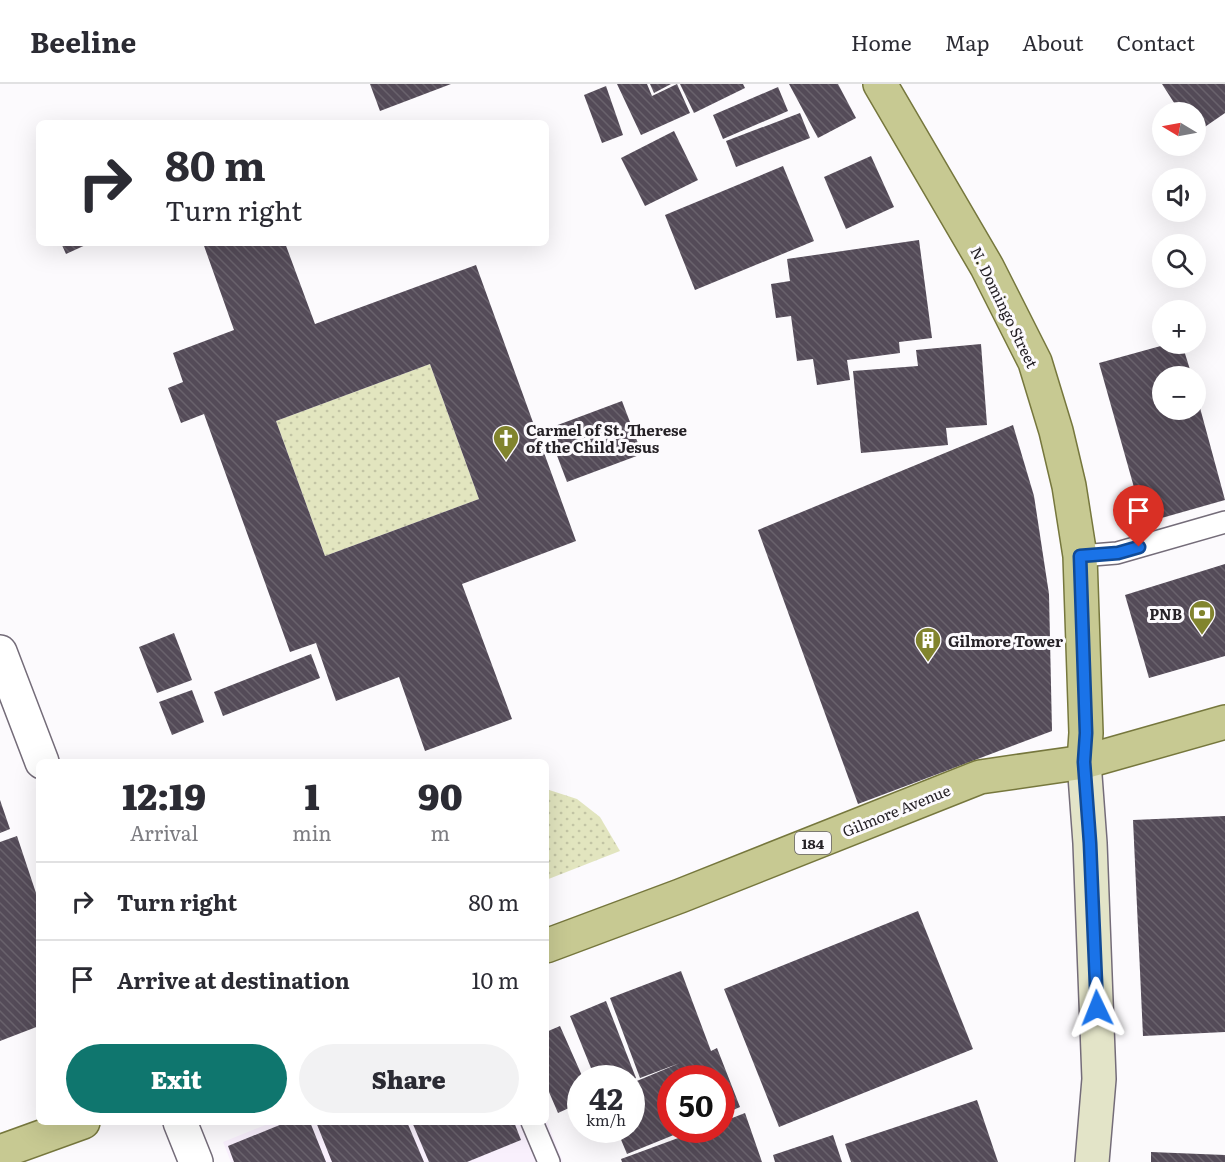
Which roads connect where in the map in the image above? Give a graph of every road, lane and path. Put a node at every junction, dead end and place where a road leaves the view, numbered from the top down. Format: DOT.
graph roads {
  1 [pos="880,84"];
  2 [pos="1225,522"];
  3 [pos="1080,556"];
  4 [pos="0,652"];
  5 [pos="1225,722"];
  6 [pos="41,759"];
  7 [pos="1084,762"];
  8 [pos="549,945"];
  9 [pos="75,1125"];
  10 [pos="181,1125"];
  11 [pos="533,1125"];
  12 [pos="0,1152"];
  13 [pos="196,1162"];
  14 [pos="549,1162"];
  15 [pos="1092,1162"];
  1 -- 3 [label="main road, N. Domingo Street"];
  2 -- 3 [label="lane"];
  3 -- 7 [label="main road, N. Domingo Street"];
  4 -- 6 [label="street"];
  5 -- 7 [label="main road, 184"];
  7 -- 8 [label="main road, Gilmore Avenue / 184"];
  7 -- 15 [label="main road, N. Domingo Street"];
  9 -- 12 [label="main road"];
  10 -- 13 [label="street"];
  11 -- 14 [label="lane"];
}
